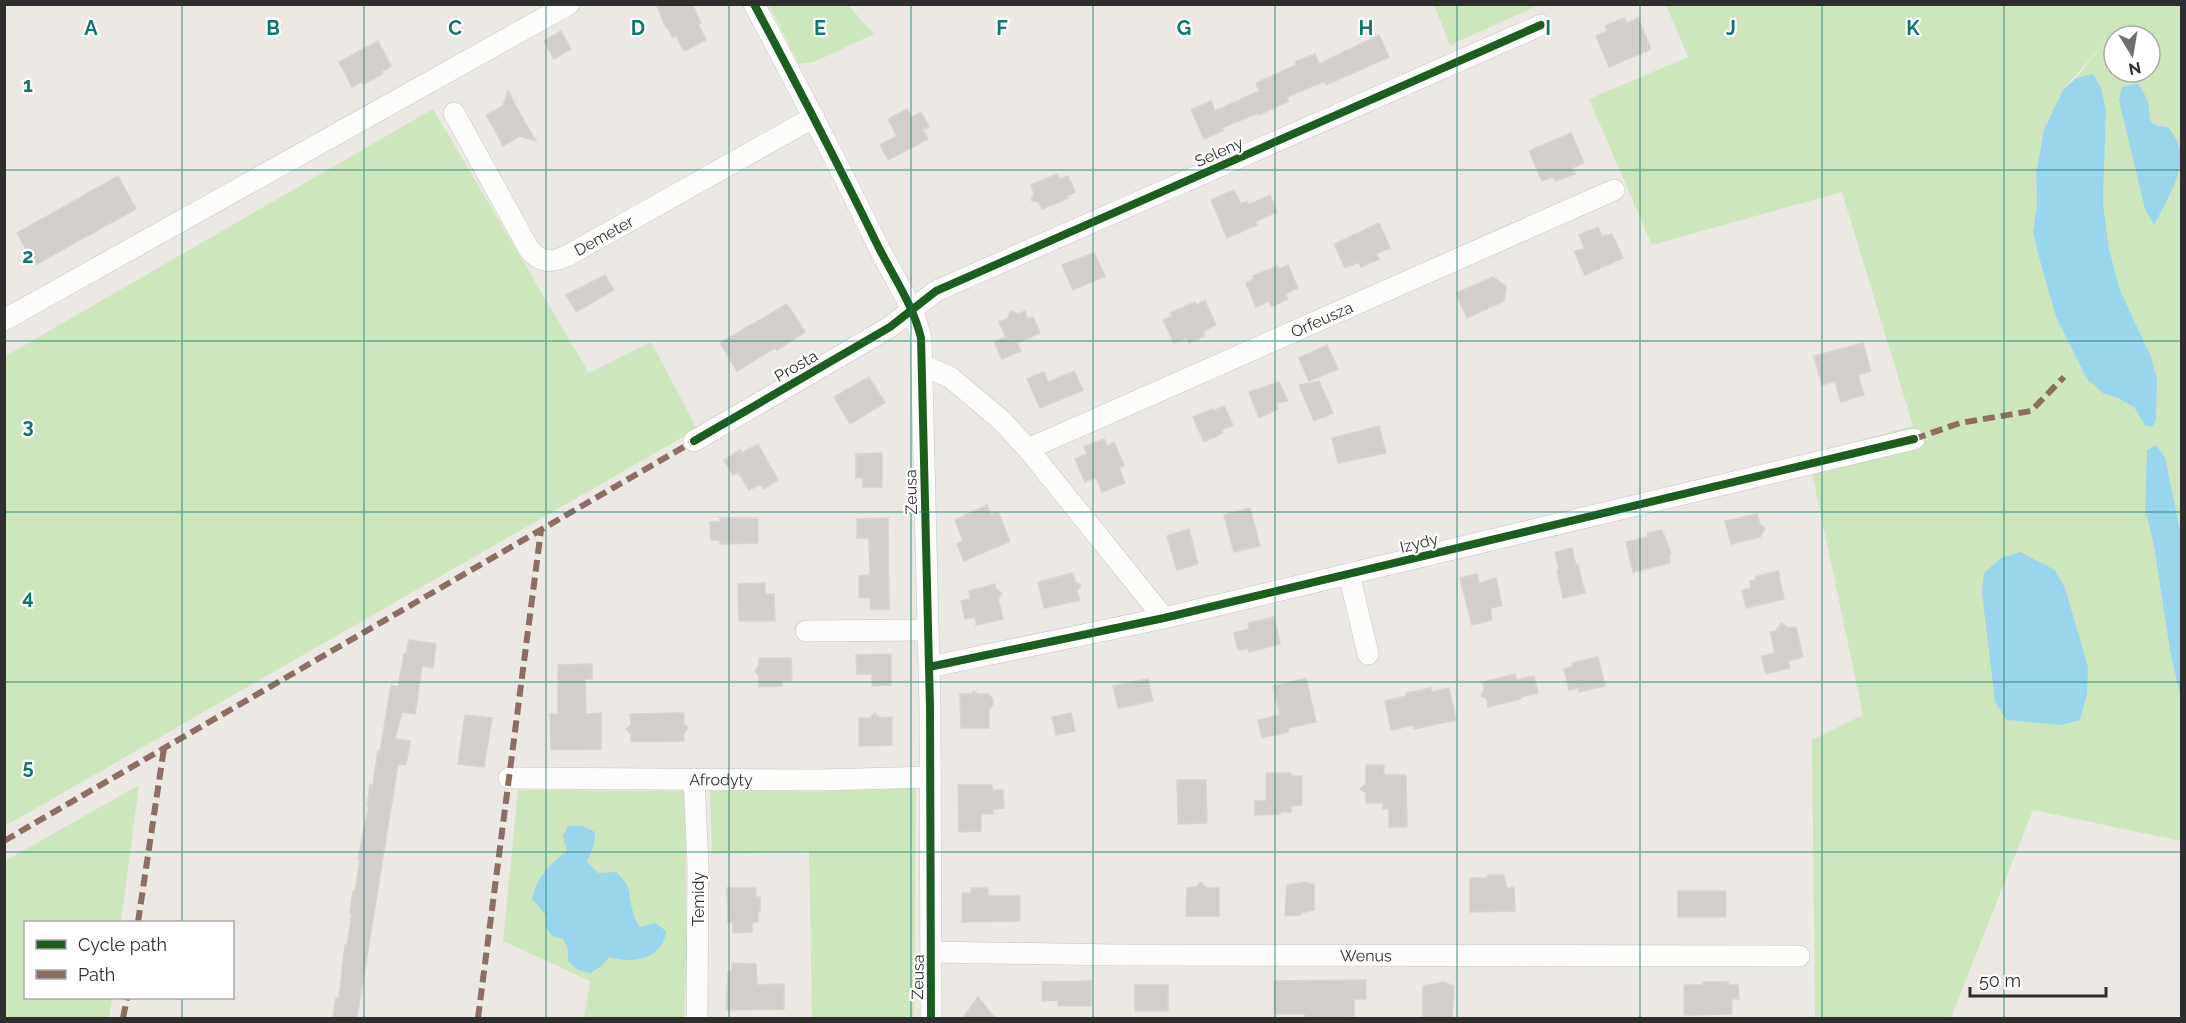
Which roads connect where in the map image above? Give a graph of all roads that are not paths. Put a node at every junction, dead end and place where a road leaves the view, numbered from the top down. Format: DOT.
graph roads {
  1 [pos="569,4"];
  2 [pos="753,4"];
  3 [pos="1541,26"];
  4 [pos="454,113"];
  5 [pos="814,117"];
  6 [pos="1614,190"];
  7 [pos="911,311"];
  8 [pos="4,320"];
  9 [pos="922,365"];
  10 [pos="1914,439"];
  11 [pos="694,441"];
  12 [pos="1028,449"];
  13 [pos="1349,574"];
  14 [pos="1164,618"];
  15 [pos="927,630"];
  16 [pos="806,631"];
  17 [pos="1368,654"];
  18 [pos="929,668"];
  19 [pos="931,777"];
  20 [pos="509,778"];
  21 [pos="694,779"];
  22 [pos="932,951"];
  23 [pos="1799,956"];
  24 [pos="697,1018"];
  25 [pos="931,1018"];
  1 -- 8 [label="street"];
  2 -- 5 [label="street, Zeusa"];
  3 -- 7 [label="street, Seleny"];
  4 -- 5 [label="street, Demeter"];
  5 -- 7 [label="street, Zeusa"];
  6 -- 12 [label="street, Orfeusza"];
  7 -- 9 [label="street, Zeusa"];
  7 -- 11 [label="street, Prosta"];
  9 -- 12 [label="street"];
  9 -- 15 [label="street, Zeusa"];
  10 -- 13 [label="street, Izydy"];
  12 -- 14 [label="street"];
  13 -- 14 [label="street, Izydy"];
  13 -- 17 [label="street"];
  14 -- 18 [label="street, Izydy"];
  15 -- 16 [label="street"];
  15 -- 18 [label="street, Zeusa"];
  18 -- 19 [label="street, Zeusa"];
  19 -- 21 [label="street, Afrodyty"];
  19 -- 22 [label="street, Zeusa"];
  20 -- 21 [label="street, Afrodyty"];
  21 -- 24 [label="street, Temidy"];
  22 -- 23 [label="street, Wenus"];
  22 -- 25 [label="street, Zeusa"];
}
